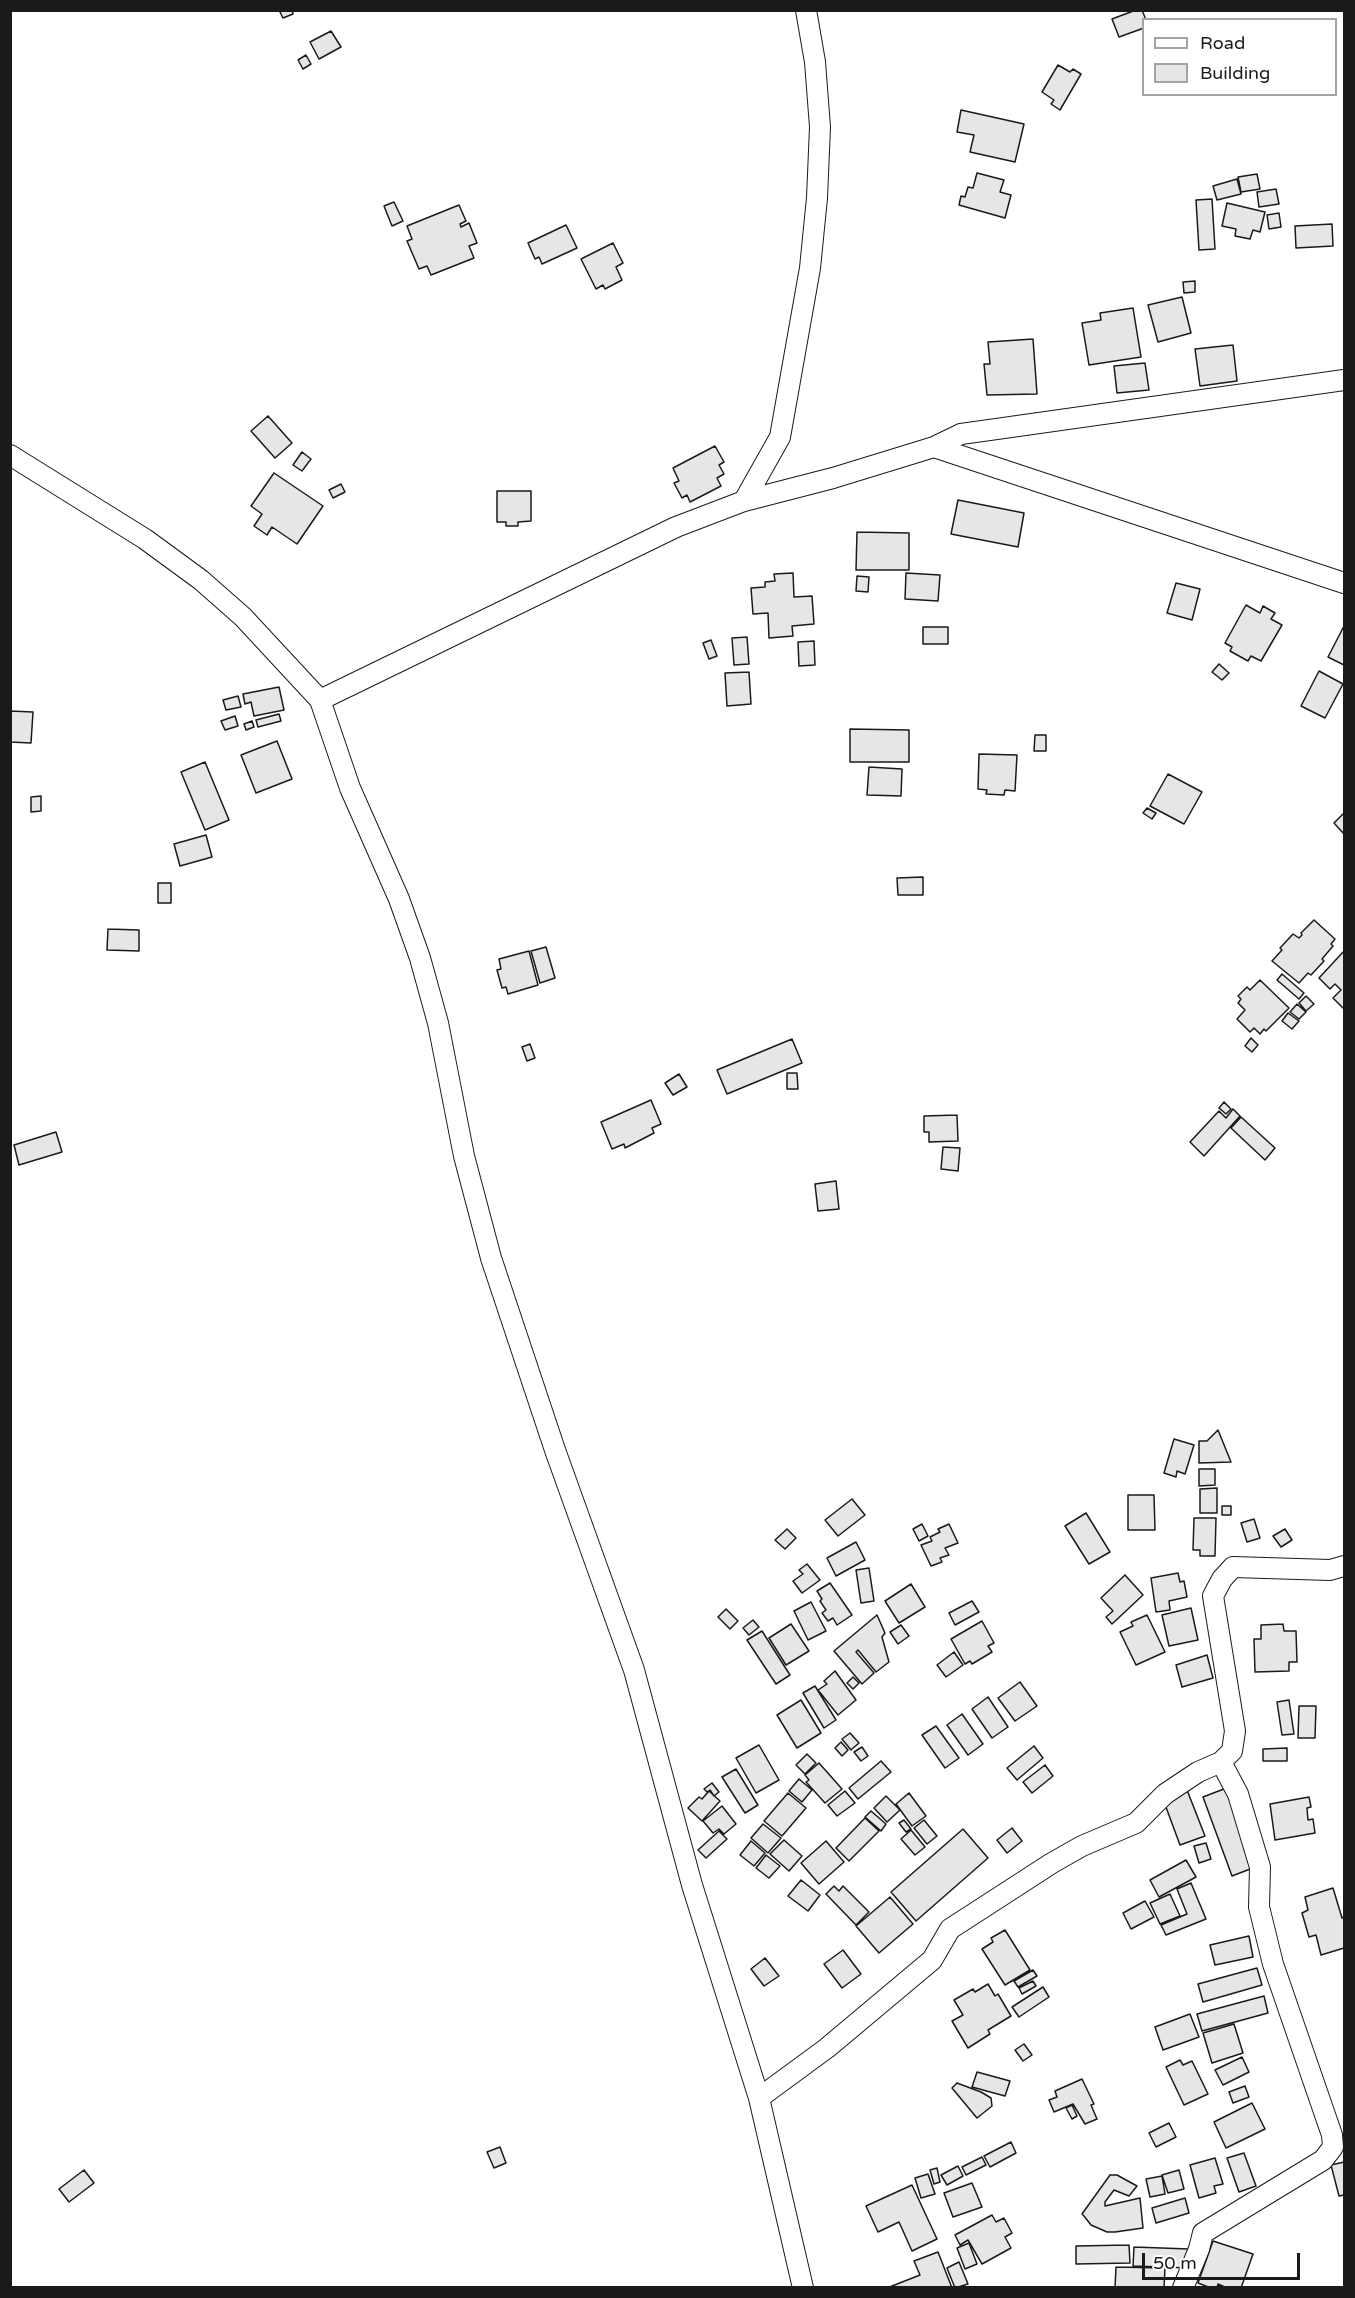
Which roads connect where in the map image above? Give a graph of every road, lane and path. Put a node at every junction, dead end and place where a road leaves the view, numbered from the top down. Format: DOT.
graph roads {
  1 [pos="806,10"];
  2 [pos="1344,380"];
  3 [pos="934,447"];
  4 [pos="10,455"];
  5 [pos="744,501"];
  6 [pos="1344,583"];
  7 [pos="320,700"];
  8 [pos="1344,1566"];
  9 [pos="1221,1762"];
  10 [pos="759,2098"];
  11 [pos="1339,2144"];
  12 [pos="802,2288"];
  13 [pos="1183,2288"];
  1 -- 5 [label="street"];
  2 -- 3 [label="street"];
  3 -- 5 [label="street"];
  3 -- 6 [label="street"];
  4 -- 7 [label="street"];
  5 -- 7 [label="street"];
  7 -- 10 [label="street"];
  8 -- 9 [label="street"];
  9 -- 10 [label="street"];
  9 -- 11 [label="street"];
  10 -- 12 [label="street"];
  11 -- 13 [label="street"];
}
